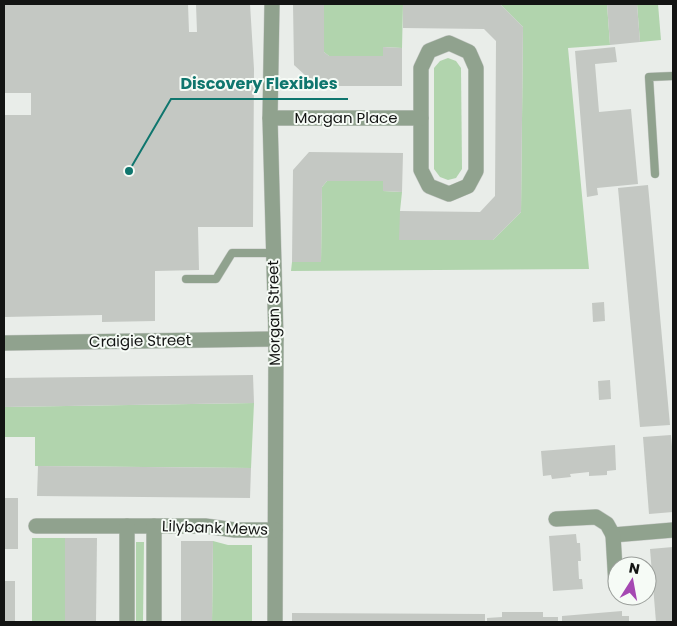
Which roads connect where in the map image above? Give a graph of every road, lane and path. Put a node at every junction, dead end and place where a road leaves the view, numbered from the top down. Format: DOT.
graph roads {
  1 [pos="272,4"];
  2 [pos="673,76"];
  3 [pos="270,118"];
  4 [pos="421,118"];
  5 [pos="655,174"];
  6 [pos="273,252"];
  7 [pos="186,279"];
  8 [pos="276,339"];
  9 [pos="4,343"];
  10 [pos="556,519"];
  11 [pos="36,526"];
  12 [pos="127,526"];
  13 [pos="154,526"];
  14 [pos="275,530"];
  15 [pos="673,530"];
  16 [pos="613,535"];
  17 [pos="614,556"];
  18 [pos="127,622"];
  19 [pos="154,622"];
  20 [pos="275,622"];
  1 -- 3 [label="street, Morgan Street"];
  2 -- 5 [label="lane"];
  3 -- 4 [label="street, Morgan Place"];
  3 -- 6 [label="street, Morgan Street"];
  4 -- 4 [label="street"];
  6 -- 7 [label="lane"];
  6 -- 8 [label="street, Morgan Street"];
  8 -- 9 [label="street, Craigie Street"];
  8 -- 14 [label="street, Morgan Street"];
  10 -- 16 [label="street"];
  11 -- 12 [label="street, Lilybank Mews"];
  12 -- 13 [label="street, Lilybank Mews"];
  12 -- 18 [label="street"];
  13 -- 14 [label="street, Lilybank Mews"];
  13 -- 19 [label="street, Lilybank Mews"];
  14 -- 20 [label="street, Morgan Street"];
  15 -- 16 [label="street"];
  16 -- 17 [label="street"];
}
